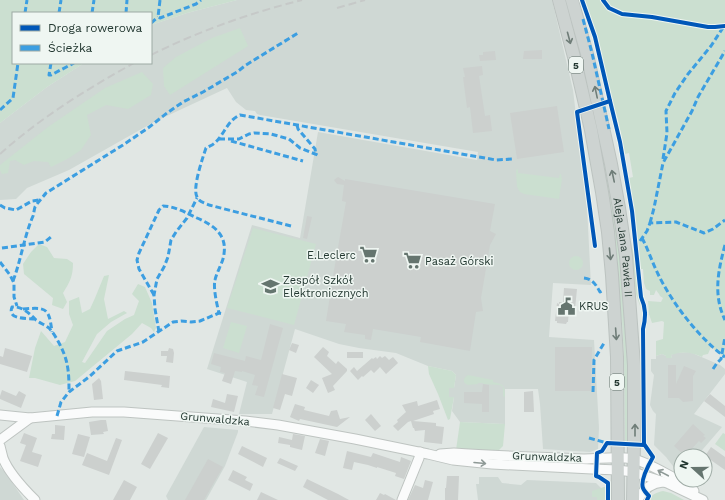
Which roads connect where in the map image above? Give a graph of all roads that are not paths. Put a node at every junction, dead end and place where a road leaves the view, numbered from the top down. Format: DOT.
graph roads {
  1 [pos="559,0"];
  2 [pos="572,0"];
  3 [pos="0,415"];
  4 [pos="30,418"];
  5 [pos="0,440"];
  6 [pos="0,446"];
  7 [pos="424,453"];
  8 [pos="634,459"];
  9 [pos="618,464"];
  10 [pos="634,472"];
  11 [pos="663,482"];
  12 [pos="637,498"];
  13 [pos="35,500"];
  14 [pos="402,500"];
  15 [pos="618,500"];
  16 [pos="703,500"];
  1 -- 9 [label="main road, Aleja Jana Pawła II / 5, one-way"];
  8 -- 2 [label="main road, Aleja Jana Pawła II / 5, one-way"];
  3 -- 4 [label="street, Grunwaldzka"];
  4 -- 5 [label="street"];
  4 -- 7 [label="street, Grunwaldzka"];
  6 -- 13 [label="street"];
  7 -- 9 [label="street, Grunwaldzka"];
  7 -- 14 [label="street"];
  8 -- 9 [label="street, Grunwaldzka"];
  8 -- 10 [label="main road, Aleja Jana Pawła II / 5"];
  16 -- 8 [label="street, Grunwaldzka, one-way"];
  9 -- 10 [label="street, Grunwaldzka"];
  9 -- 15 [label="main road, Aleja Jana Pawła II / 5"];
  10 -- 11 [label="street, Grunwaldzka"];
  10 -- 12 [label="main road, Aleja Jana Pawła II / 5"];
  11 -- 12 [label="street"];
  11 -- 16 [label="street, Grunwaldzka"];
}
